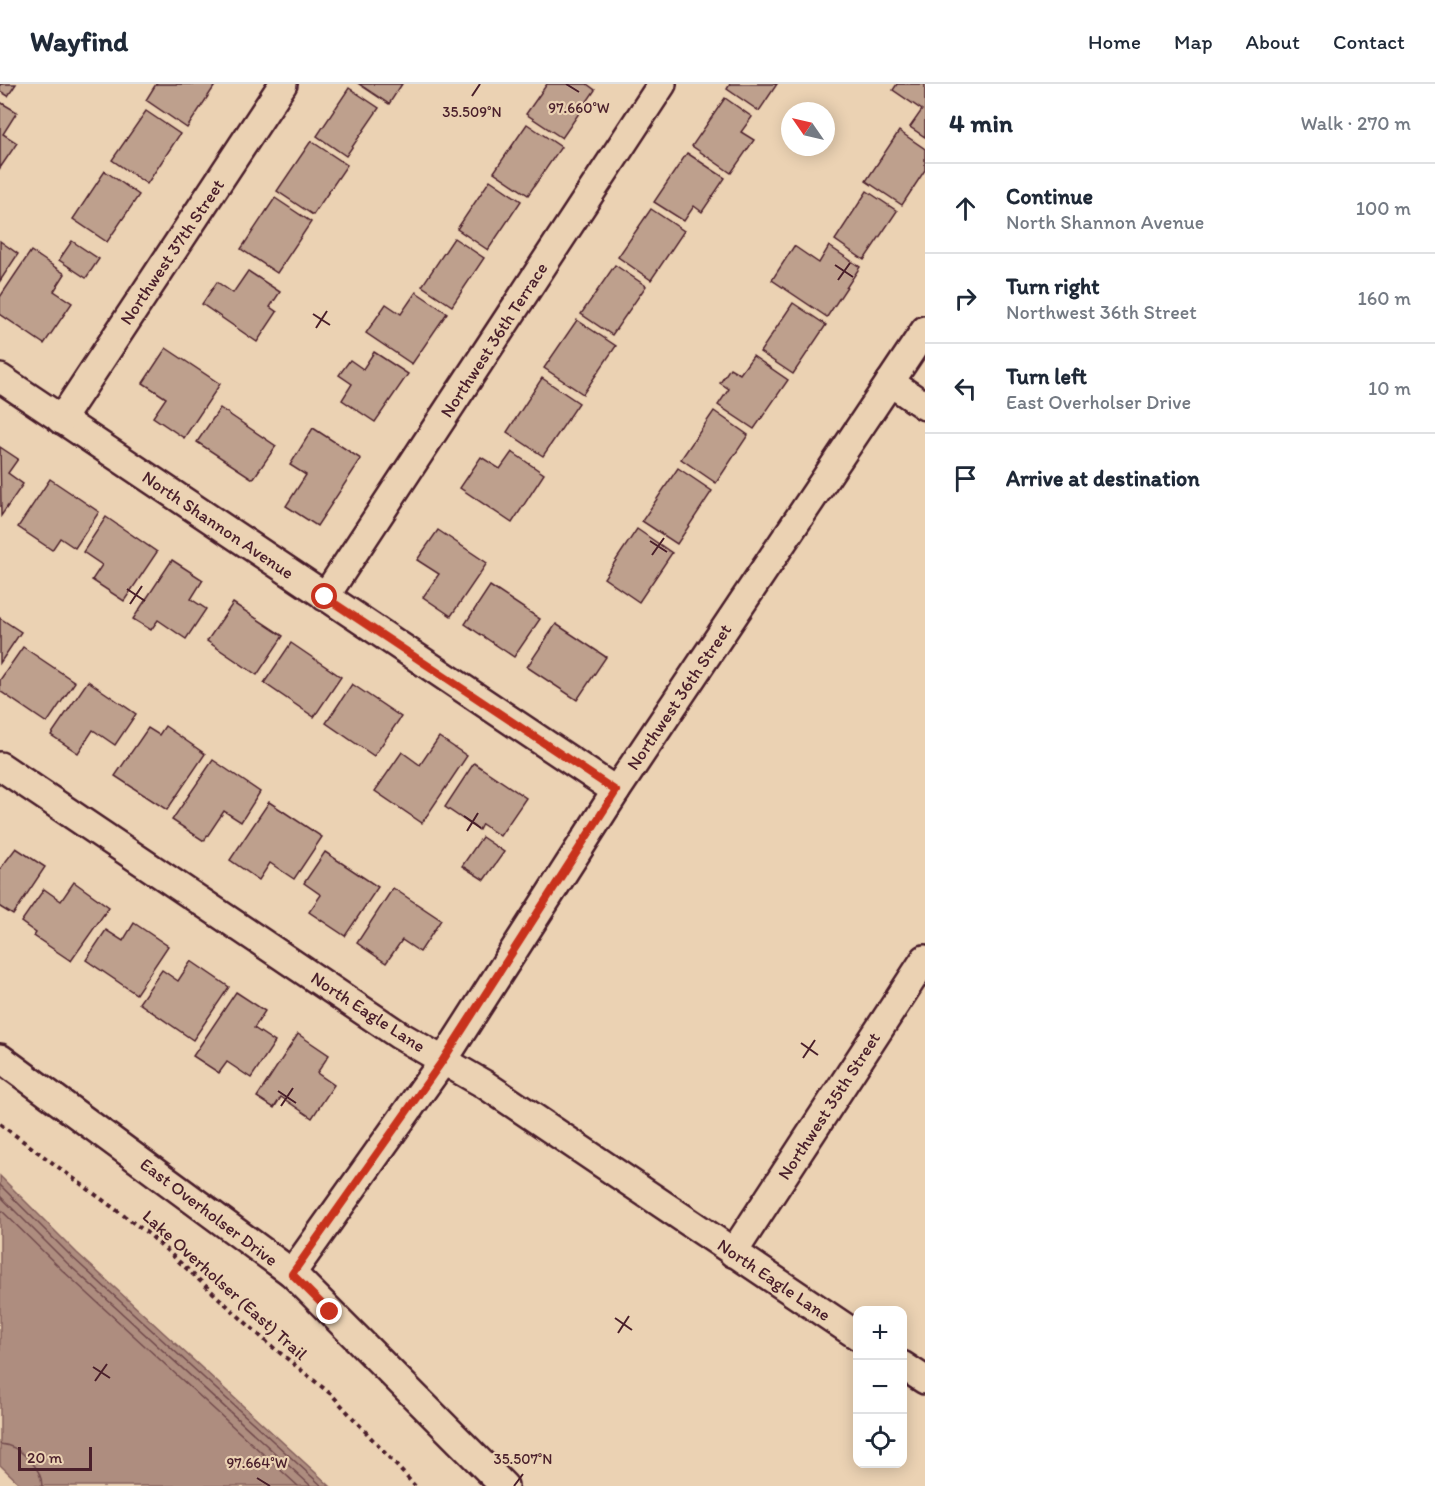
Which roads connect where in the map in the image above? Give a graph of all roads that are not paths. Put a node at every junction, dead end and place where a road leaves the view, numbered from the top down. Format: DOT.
graph roads {
  1 [pos="284,84"];
  2 [pos="662,84"];
  3 [pos="925,330"];
  4 [pos="0,378"];
  5 [pos="890,382"];
  6 [pos="925,406"];
  7 [pos="61,420"];
  8 [pos="325,597"];
  9 [pos="0,766"];
  10 [pos="616,791"];
  11 [pos="925,959"];
  12 [pos="0,1059"];
  13 [pos="443,1060"];
  14 [pos="733,1253"];
  15 [pos="292,1274"];
  16 [pos="853,1332"];
  17 [pos="907,1368"];
  18 [pos="925,1380"];
  19 [pos="504,1486"];
  1 -- 7 [label="street, Northwest 37th Street"];
  2 -- 8 [label="street, Northwest 36th Terrace"];
  3 -- 5 [label="street, Northwest 36th Street"];
  4 -- 7 [label="street, North Shannon Avenue"];
  5 -- 6 [label="street"];
  5 -- 10 [label="street, Northwest 36th Street"];
  7 -- 8 [label="street, North Shannon Avenue"];
  8 -- 10 [label="street, North Shannon Avenue"];
  9 -- 13 [label="street, North Eagle Lane"];
  10 -- 13 [label="street, Northwest 36th Street"];
  11 -- 14 [label="street, Northwest 35th Street"];
  12 -- 15 [label="street, East Overholser Drive"];
  13 -- 14 [label="street, North Eagle Lane"];
  13 -- 15 [label="street, Northwest 36th Street"];
  14 -- 16 [label="street, North Eagle Lane"];
  15 -- 19 [label="street, East Overholser Drive"];
  17 -- 18 [label="street"];
}
